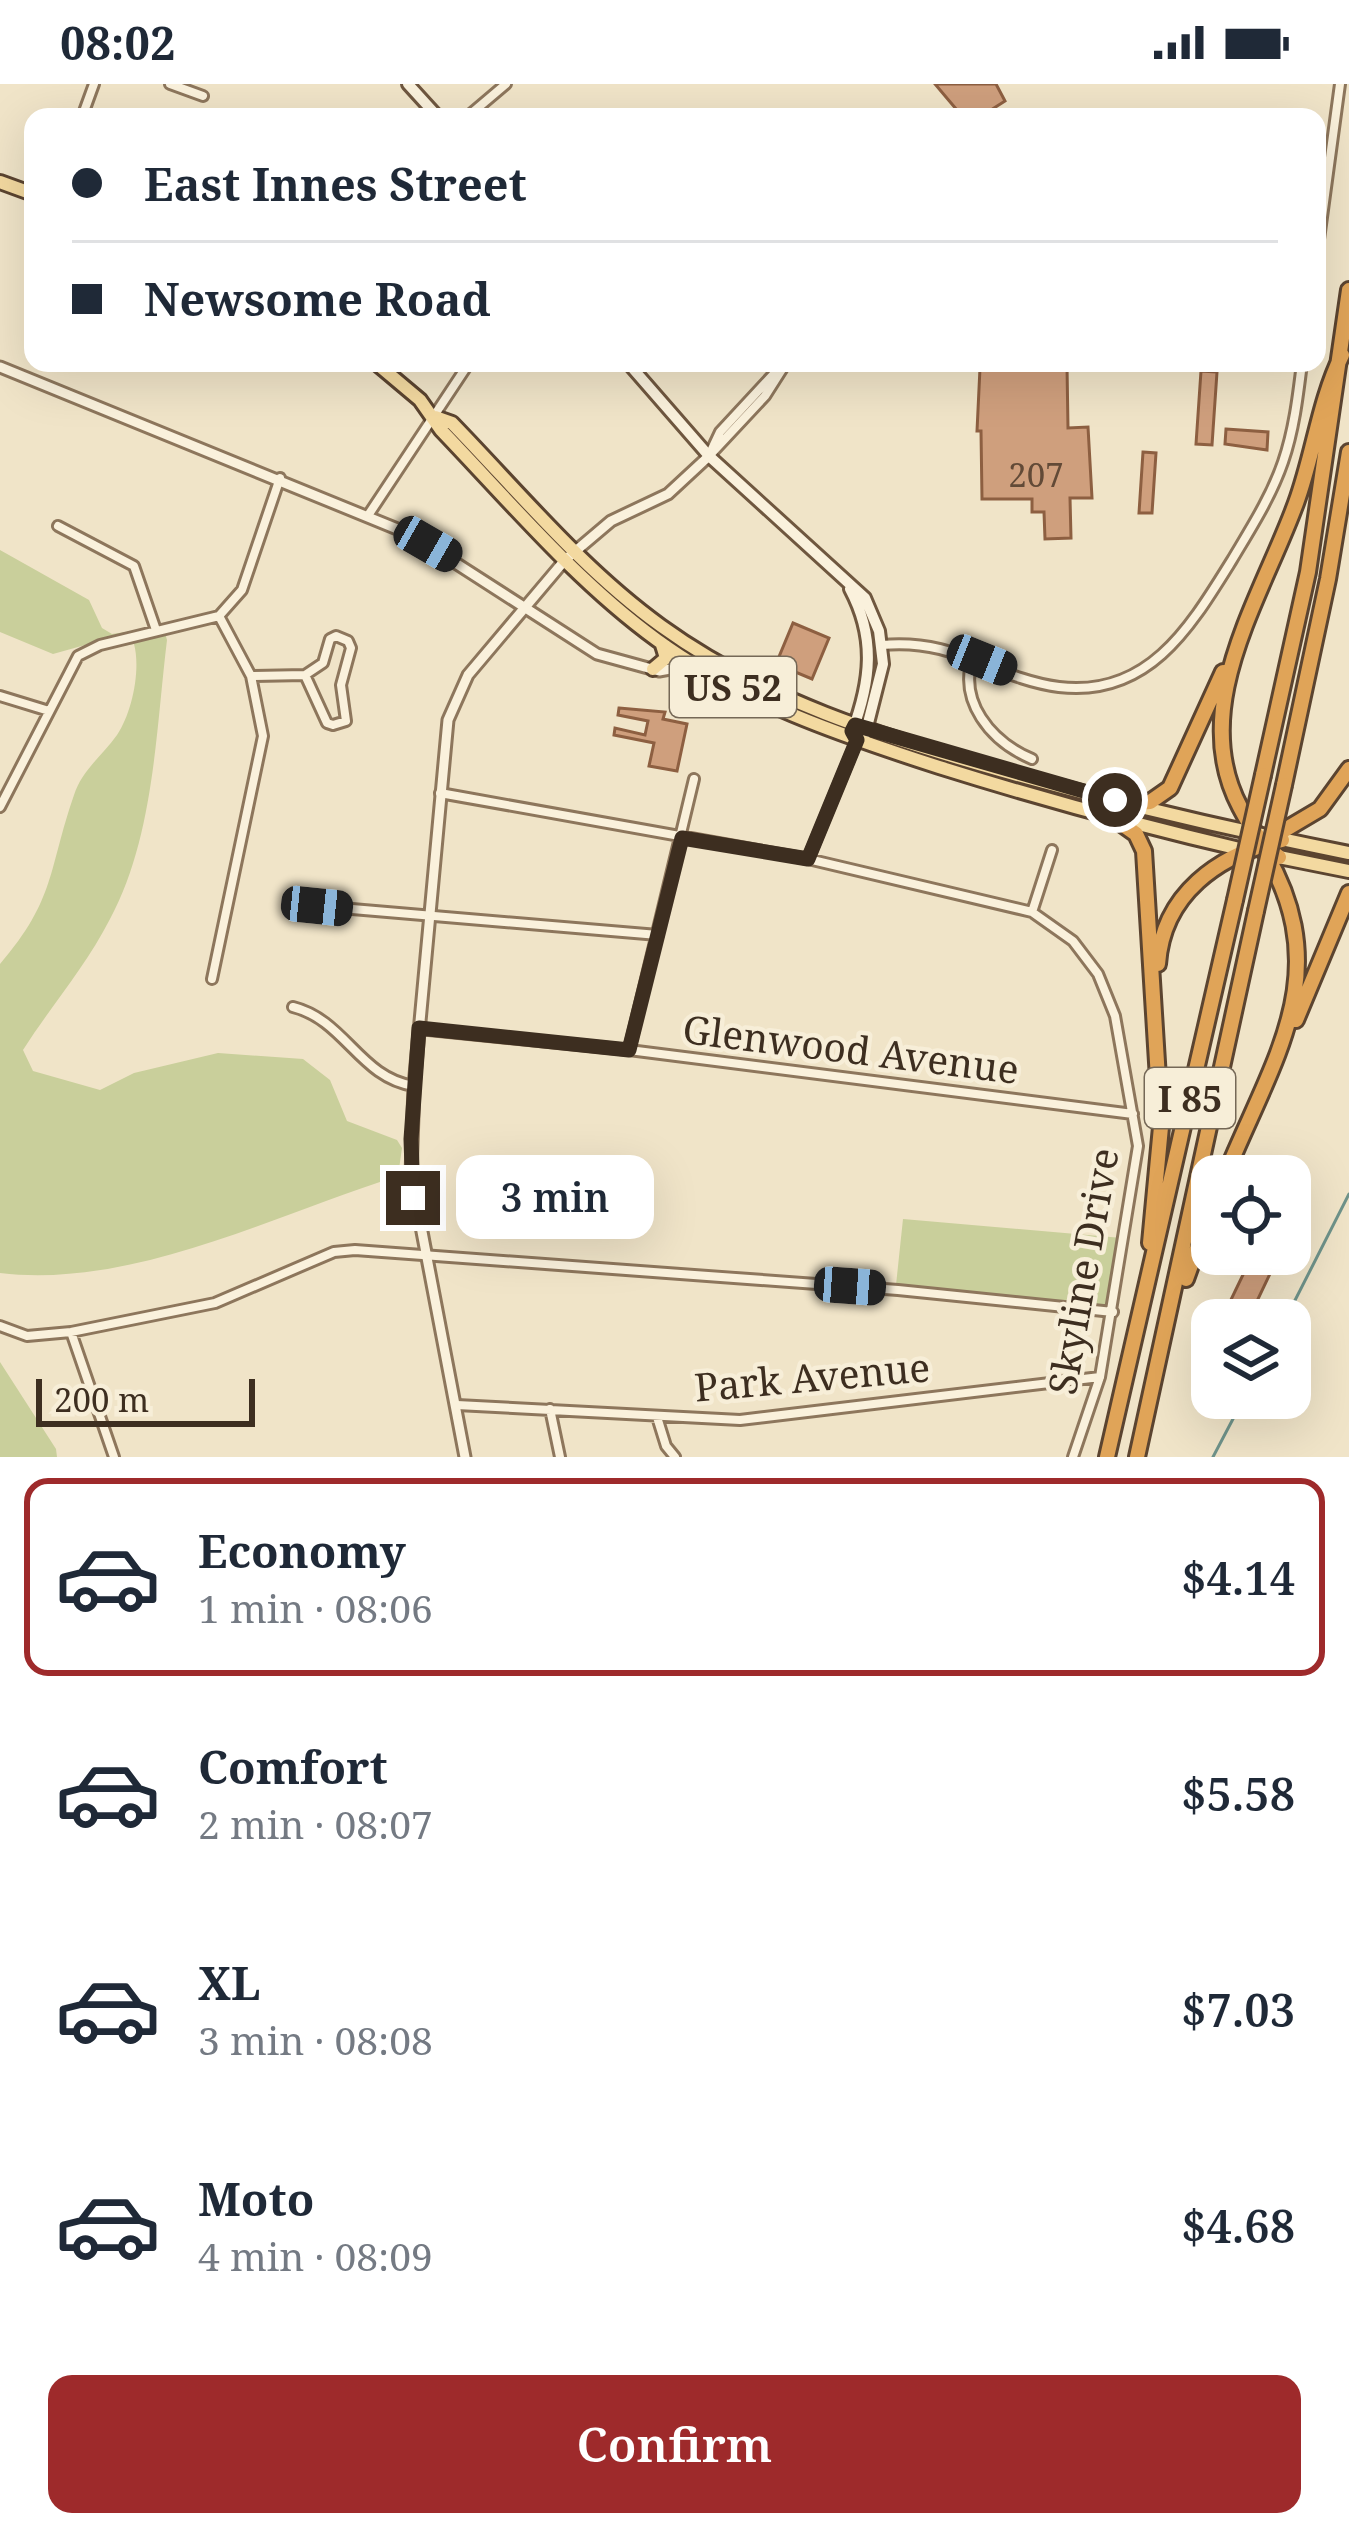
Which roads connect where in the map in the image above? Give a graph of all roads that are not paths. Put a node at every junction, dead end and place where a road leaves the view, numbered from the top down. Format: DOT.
graph roads {
  1 [pos="170,84"];
  2 [pos="407,84"];
  3 [pos="506,84"];
  4 [pos="1340,84"];
  5 [pos="203,96"];
  6 [pos="430,108"];
  7 [pos="478,108"];
  8 [pos="1326,163"];
  9 [pos="1349,290"];
  10 [pos="1342,355"];
  11 [pos="0,367"];
  12 [pos="386,372"];
  13 [pos="463,372"];
  14 [pos="636,372"];
  15 [pos="777,372"];
  16 [pos="1301,372"];
  17 [pos="435,417"];
  18 [pos="1349,452"];
  19 [pos="709,456"];
  20 [pos="280,478"];
  21 [pos="369,514"];
  22 [pos="58,526"];
  23 [pos="570,555"];
  24 [pos="846,581"];
  25 [pos="1264,586"];
  26 [pos="522,609"];
  27 [pos="219,616"];
  28 [pos="156,630"];
  29 [pos="656,640"];
  30 [pos="882,645"];
  31 [pos="973,657"];
  32 [pos="697,666"];
  33 [pos="653,669"];
  34 [pos="305,675"];
  35 [pos="251,676"];
  36 [pos="0,696"];
  37 [pos="49,711"];
  38 [pos="860,731"];
  39 [pos="1032,759"];
  40 [pos="1349,769"];
  41 [pos="694,779"];
  42 [pos="440,793"];
  43 [pos="1128,804"];
  44 [pos="0,807"];
  45 [pos="1115,819"];
  46 [pos="682,838"];
  47 [pos="1261,845"];
  48 [pos="1052,850"];
  49 [pos="1349,853"];
  50 [pos="808,859"];
  51 [pos="1349,871"];
  52 [pos="1349,893"];
  53 [pos="317,906"];
  54 [pos="1032,912"];
  55 [pos="428,917"];
  56 [pos="658,935"];
  57 [pos="212,978"];
  58 [pos="293,1007"];
  59 [pos="419,1028"];
  60 [pos="629,1050"];
  61 [pos="1157,1059"];
  62 [pos="414,1086"];
  63 [pos="1262,1089"];
  64 [pos="1132,1114"];
  65 [pos="1234,1155"];
  66 [pos="424,1255"];
  67 [pos="1191,1264"];
  68 [pos="1146,1296"];
  69 [pos="1114,1312"];
  70 [pos="0,1326"];
  71 [pos="1167,1329"];
  72 [pos="71,1332"];
  73 [pos="1100,1377"];
  74 [pos="457,1406"];
  75 [pos="550,1408"];
  76 [pos="657,1417"];
  77 [pos="114,1457"];
  78 [pos="465,1457"];
  79 [pos="560,1457"];
  80 [pos="675,1457"];
  81 [pos="1073,1457"];
  82 [pos="1106,1457"];
  83 [pos="1137,1457"];
  1 -- 5 [label="street"];
  2 -- 6 [label="main road"];
  3 -- 7 [label="street"];
  4 -- 8 [label="street"];
  9 -- 10 [label="highway, I 85"];
  10 -- 25 [label="highway"];
  10 -- 68 [label="highway, I 85, bridge"];
  11 -- 20 [label="street"];
  12 -- 17 [label="main road, US 52"];
  13 -- 17 [label="street"];
  14 -- 19 [label="main road"];
  15 -- 19 [label="street"];
  16 -- 31 [label="street"];
  17 -- 21 [label="street"];
  17 -- 23 [label="main road, US 52"];
  18 -- 71 [label="highway, I 85, bridge"];
  19 -- 23 [label="street"];
  19 -- 24 [label="main road"];
  20 -- 21 [label="street"];
  20 -- 27 [label="street"];
  21 -- 26 [label="street"];
  22 -- 28 [label="street"];
  23 -- 26 [label="street"];
  23 -- 29 [label="main road, US 52"];
  23 -- 38 [label="main road, US 52"];
  24 -- 30 [label="main road"];
  24 -- 38 [label="main road"];
  25 -- 43 [label="highway"];
  25 -- 47 [label="highway"];
  26 -- 33 [label="street"];
  26 -- 42 [label="street"];
  27 -- 28 [label="street"];
  27 -- 35 [label="street"];
  28 -- 37 [label="street"];
  29 -- 32 [label="main road, US 52"];
  29 -- 33 [label="main road"];
  30 -- 31 [label="street"];
  30 -- 38 [label="main road"];
  31 -- 39 [label="street"];
  32 -- 33 [label="street"];
  32 -- 38 [label="main road, US 52"];
  34 -- 34 [label="street"];
  34 -- 35 [label="street"];
  35 -- 57 [label="street"];
  36 -- 37 [label="street"];
  37 -- 44 [label="street"];
  38 -- 43 [label="main road, US 52"];
  38 -- 45 [label="main road, US 52"];
  38 -- 50 [label="street"];
  40 -- 47 [label="highway"];
  41 -- 46 [label="street"];
  42 -- 46 [label="street"];
  42 -- 55 [label="street"];
  43 -- 47 [label="main road, US 52"];
  45 -- 47 [label="main road"];
  45 -- 61 [label="highway"];
  46 -- 50 [label="street"];
  46 -- 56 [label="street"];
  47 -- 49 [label="main road"];
  47 -- 51 [label="main road"];
  47 -- 61 [label="highway"];
  47 -- 63 [label="highway"];
  48 -- 54 [label="street"];
  50 -- 54 [label="street"];
  52 -- 63 [label="highway"];
  53 -- 55 [label="street"];
  54 -- 64 [label="street, Skyline Drive"];
  55 -- 56 [label="street"];
  55 -- 59 [label="street"];
  56 -- 60 [label="street"];
  58 -- 62 [label="street"];
  59 -- 60 [label="street, Glenwood Avenue"];
  59 -- 62 [label="street"];
  60 -- 64 [label="street, Glenwood Avenue"];
  61 -- 68 [label="highway"];
  62 -- 66 [label="street"];
  63 -- 65 [label="highway"];
  64 -- 69 [label="street, Skyline Drive"];
  66 -- 69 [label="street"];
  66 -- 72 [label="street"];
  66 -- 74 [label="street"];
  67 -- 71 [label="highway"];
  68 -- 82 [label="highway, I 85"];
  69 -- 73 [label="street, Skyline Drive"];
  70 -- 72 [label="street"];
  71 -- 83 [label="highway, I 85"];
  72 -- 77 [label="street"];
  73 -- 76 [label="street, Park Avenue"];
  73 -- 81 [label="street, Skyline Drive"];
  74 -- 75 [label="street, Park Avenue"];
  74 -- 78 [label="street"];
  75 -- 76 [label="street, Park Avenue"];
  75 -- 79 [label="street"];
  76 -- 80 [label="street"];
}
